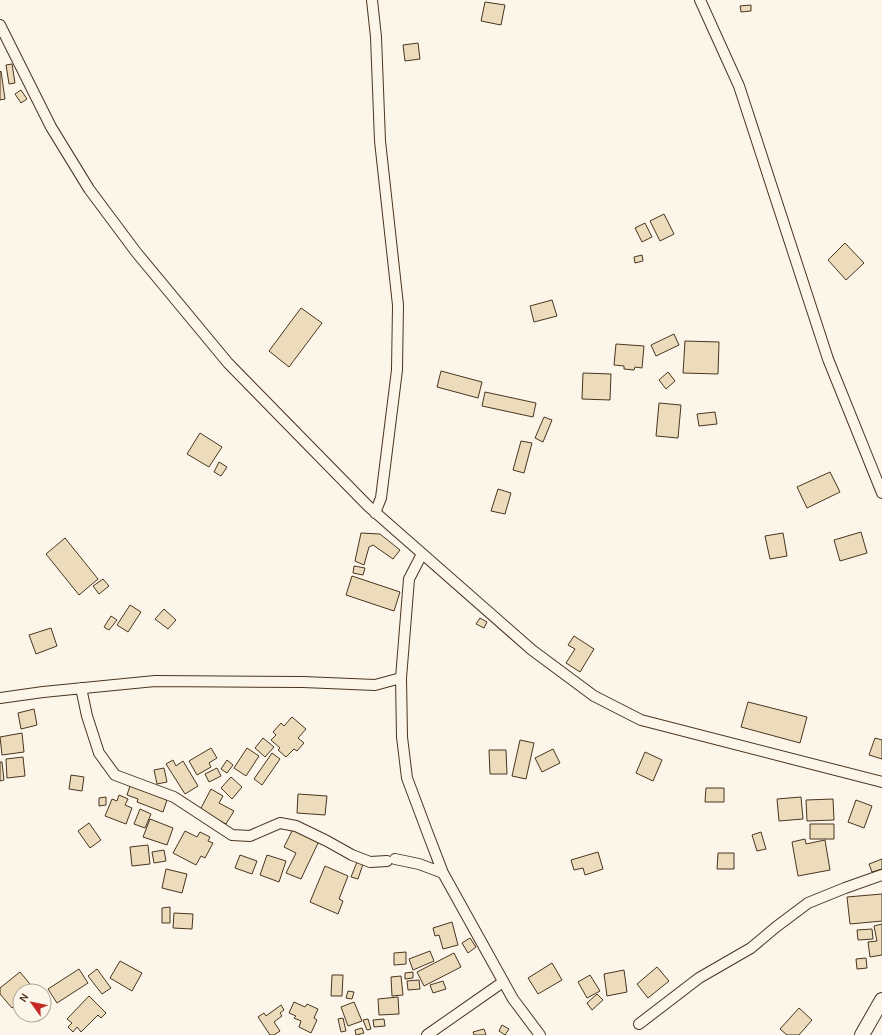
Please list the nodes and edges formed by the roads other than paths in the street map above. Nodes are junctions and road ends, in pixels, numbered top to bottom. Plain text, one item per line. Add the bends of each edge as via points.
1 (372, 0) edge
2 (700, 0) edge
3 (0, 26) edge
4 (882, 493) edge
5 (375, 513) junction
6 (422, 554) junction
7 (401, 678) junction
8 (81, 688) junction
9 (0, 698) edge
10 (882, 782) edge
11 (443, 873) junction
12 (882, 875) edge
13 (503, 982) junction
14 (882, 1000) edge
15 (639, 1024) dead end
16 (427, 1035) edge
17 (540, 1035) edge
18 (862, 1035) edge

1 - 5 street via 380,141 398,306 397,370 381,498
2 - 4 street via 739,86 828,359
3 - 5 street via 59,139 89,189 136,252 228,363
5 - 6 street
6 - 7 street via 409,579
6 - 10 street via 532,650 594,696 641,720
7 - 8 street via 375,684 155,681
7 - 11 street via 402,737 407,778
8 - 9 street
8 - 11 street via 86,716 98,753 115,775 174,798 232,835 250,836 280,823 296,826 370,862 391,860 419,864
11 - 13 street
12 - 15 street via 808,903 751,948 699,978
13 - 16 street
13 - 17 street
14 - 18 street

